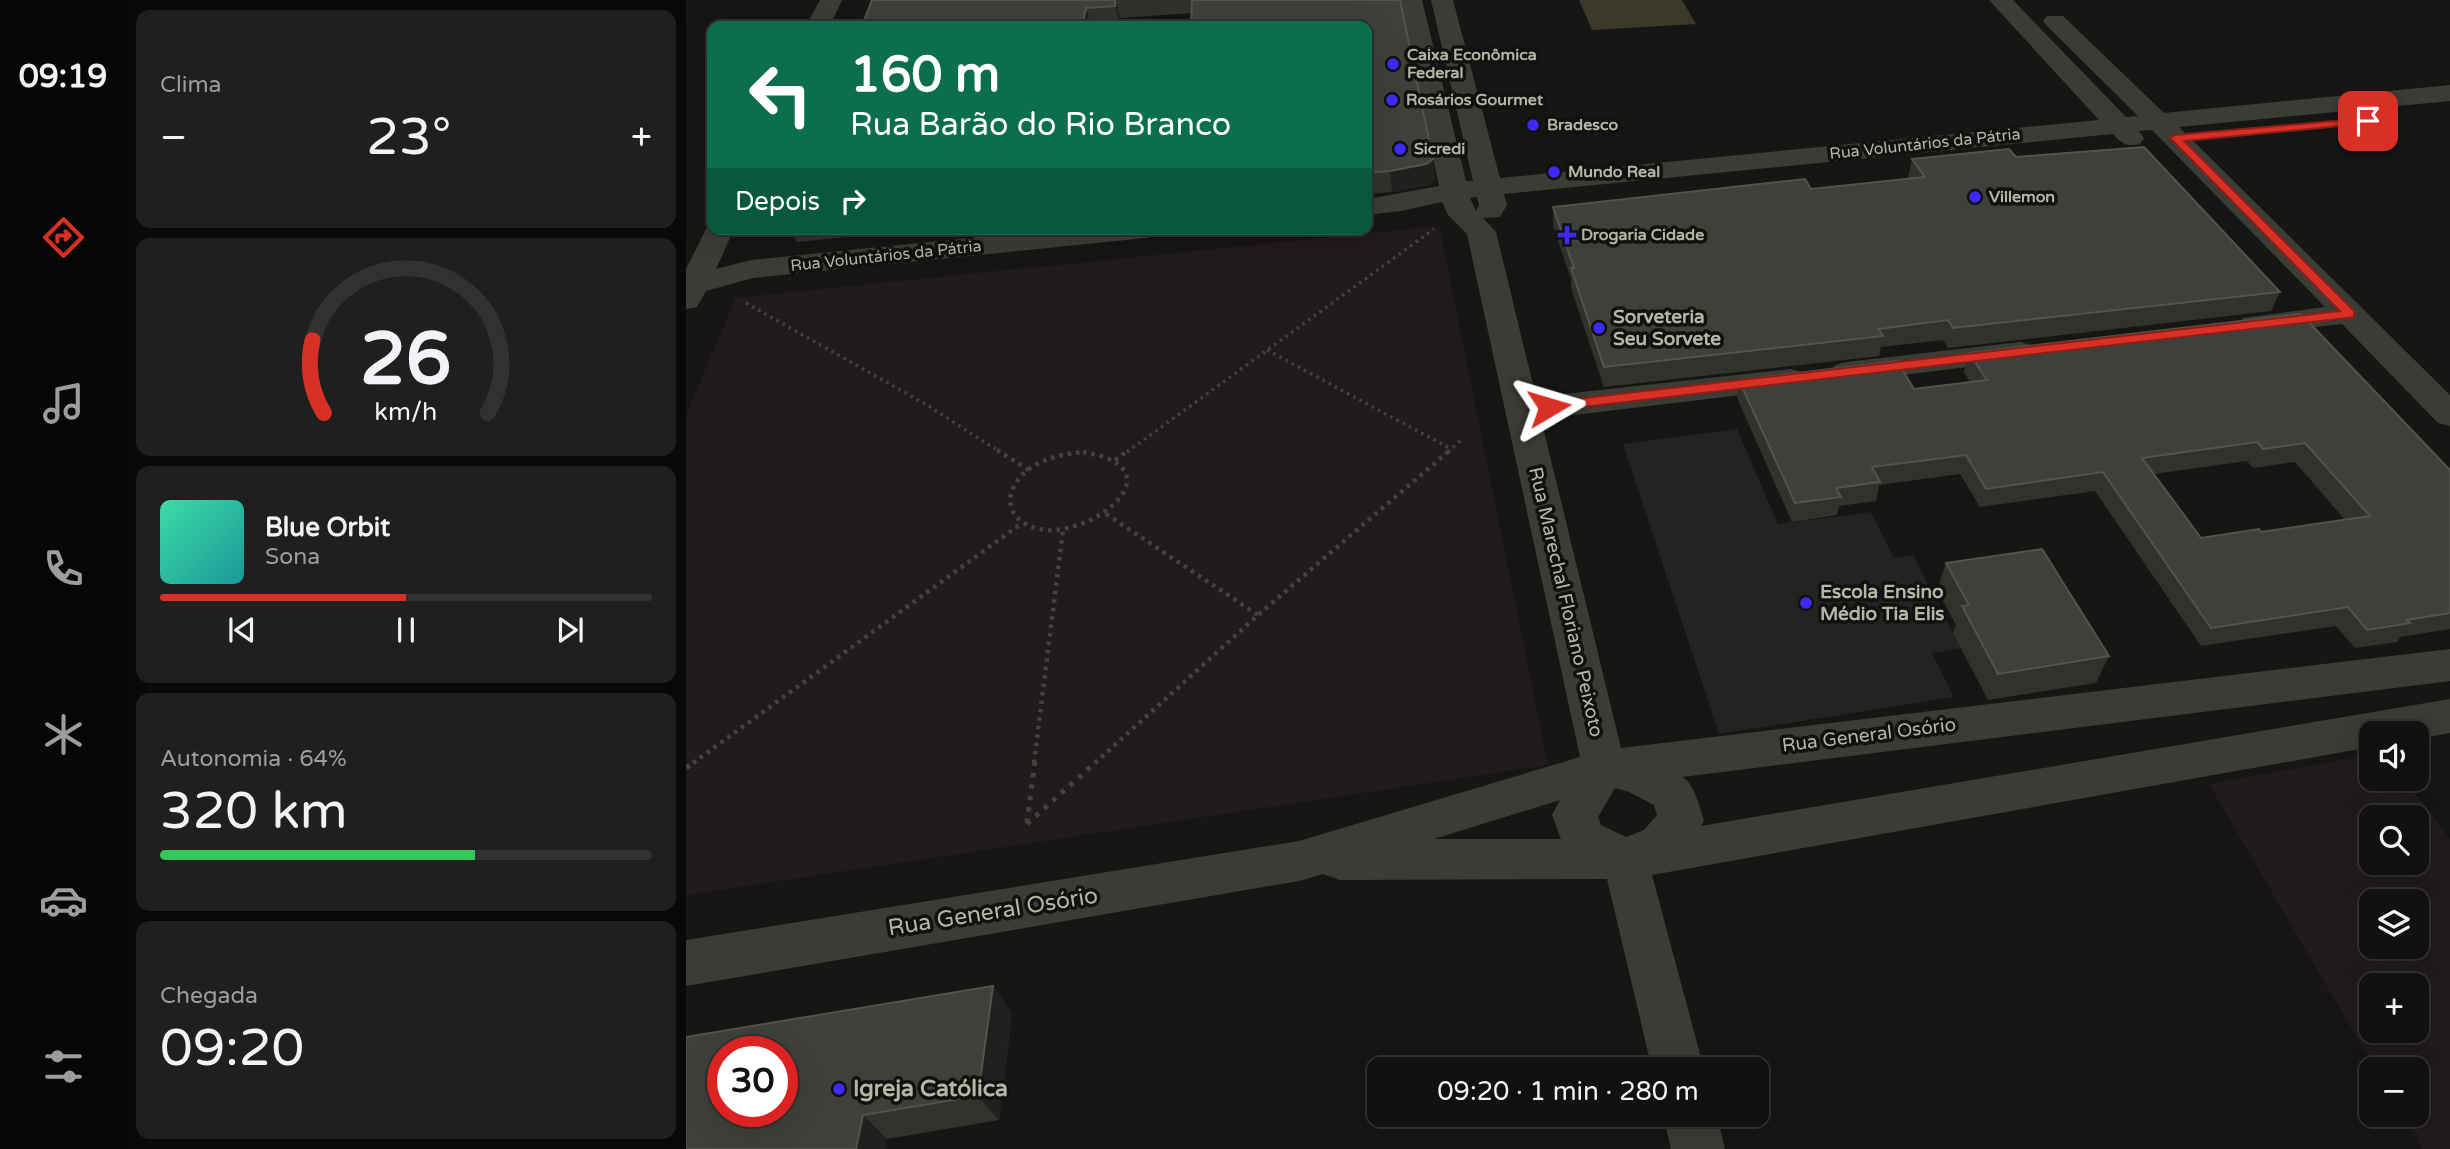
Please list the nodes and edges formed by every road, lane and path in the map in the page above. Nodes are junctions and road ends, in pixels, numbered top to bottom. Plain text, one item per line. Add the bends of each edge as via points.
1 (831, 0) edge
2 (1411, 0) edge
3 (1442, 0) edge
4 (2000, 0) edge
5 (2034, 0) edge
6 (820, 21) edge
7 (2450, 93) edge
8 (2450, 114) edge
9 (2165, 130) junction
10 (2134, 140) junction
11 (1475, 205) junction
12 (1372, 206) edge
13 (717, 235) edge
14 (1088, 235) edge
15 (691, 280) edge
16 (2275, 290) edge
17 (2350, 314) junction
18 (2302, 319) junction
19 (2220, 329) edge
20 (2056, 348) edge
21 (2330, 349) edge
22 (1267, 350) junction
23 (1522, 410) junction
24 (2450, 415) edge
25 (1461, 440) dead end
26 (1451, 449) junction
27 (1115, 460) junction
28 (1028, 470) junction
29 (1106, 514) junction
30 (1022, 523) junction
31 (1063, 530) junction
32 (1258, 615) junction
33 (2450, 665) edge
34 (2450, 716) edge
35 (686, 768) edge
36 (1604, 768) junction
37 (1625, 859) junction
38 (1300, 861) junction
39 (686, 963) edge
40 (1675, 1057) edge
41 (1693, 1127) edge
42 (1699, 1149) edge

1 - 6 street
2 - 11 street, Rua Marechal Floriano Peixoto
3 - 11 street, Rua Marechal Floriano Peixoto
4 - 10 street
5 - 9 street
7 - 9 street, Rua Voluntários da Pátria
8 - 9 street, Rua Voluntários da Pátria
9 - 10 street, Rua Voluntários da Pátria
9 - 17 street
10 - 11 street, Rua Voluntários da Pátria
11 - 12 street, Rua Voluntários da Pátria
11 - 22 path
11 - 23 street, Rua Marechal Floriano Peixoto
13 - 15 street
14 - 15 street, Rua Voluntários da Pátria
15 - 28 path via 736,298 926,405
16 - 18 street
17 - 18 street
17 - 24 street
18 - 19 street
18 - 21 street
20 - 23 street
22 - 26 path
22 - 27 path
23 - 36 street, Rua Marechal Floriano Peixoto
25 - 26 path
26 - 32 path
27 - 28 path via 1083,452 1045,460
27 - 29 path via 1127,479 1125,491
28 - 30 path via 1011,492 1009,504
29 - 31 path
29 - 32 path
30 - 31 path via 1048,531
30 - 35 path
31 - 32 path via 1027,824
33 - 36 street, Rua General Osório
34 - 37 street, Rua General Osório
36 - 37 street via 1575,815 1583,838
36 - 37 street via 1640,776 1672,793 1681,820 1660,844
36 - 38 street, Rua General Osório
37 - 38 street, Rua General Osório
37 - 40 street
38 - 39 street, Rua General Osório
41 - 42 street

